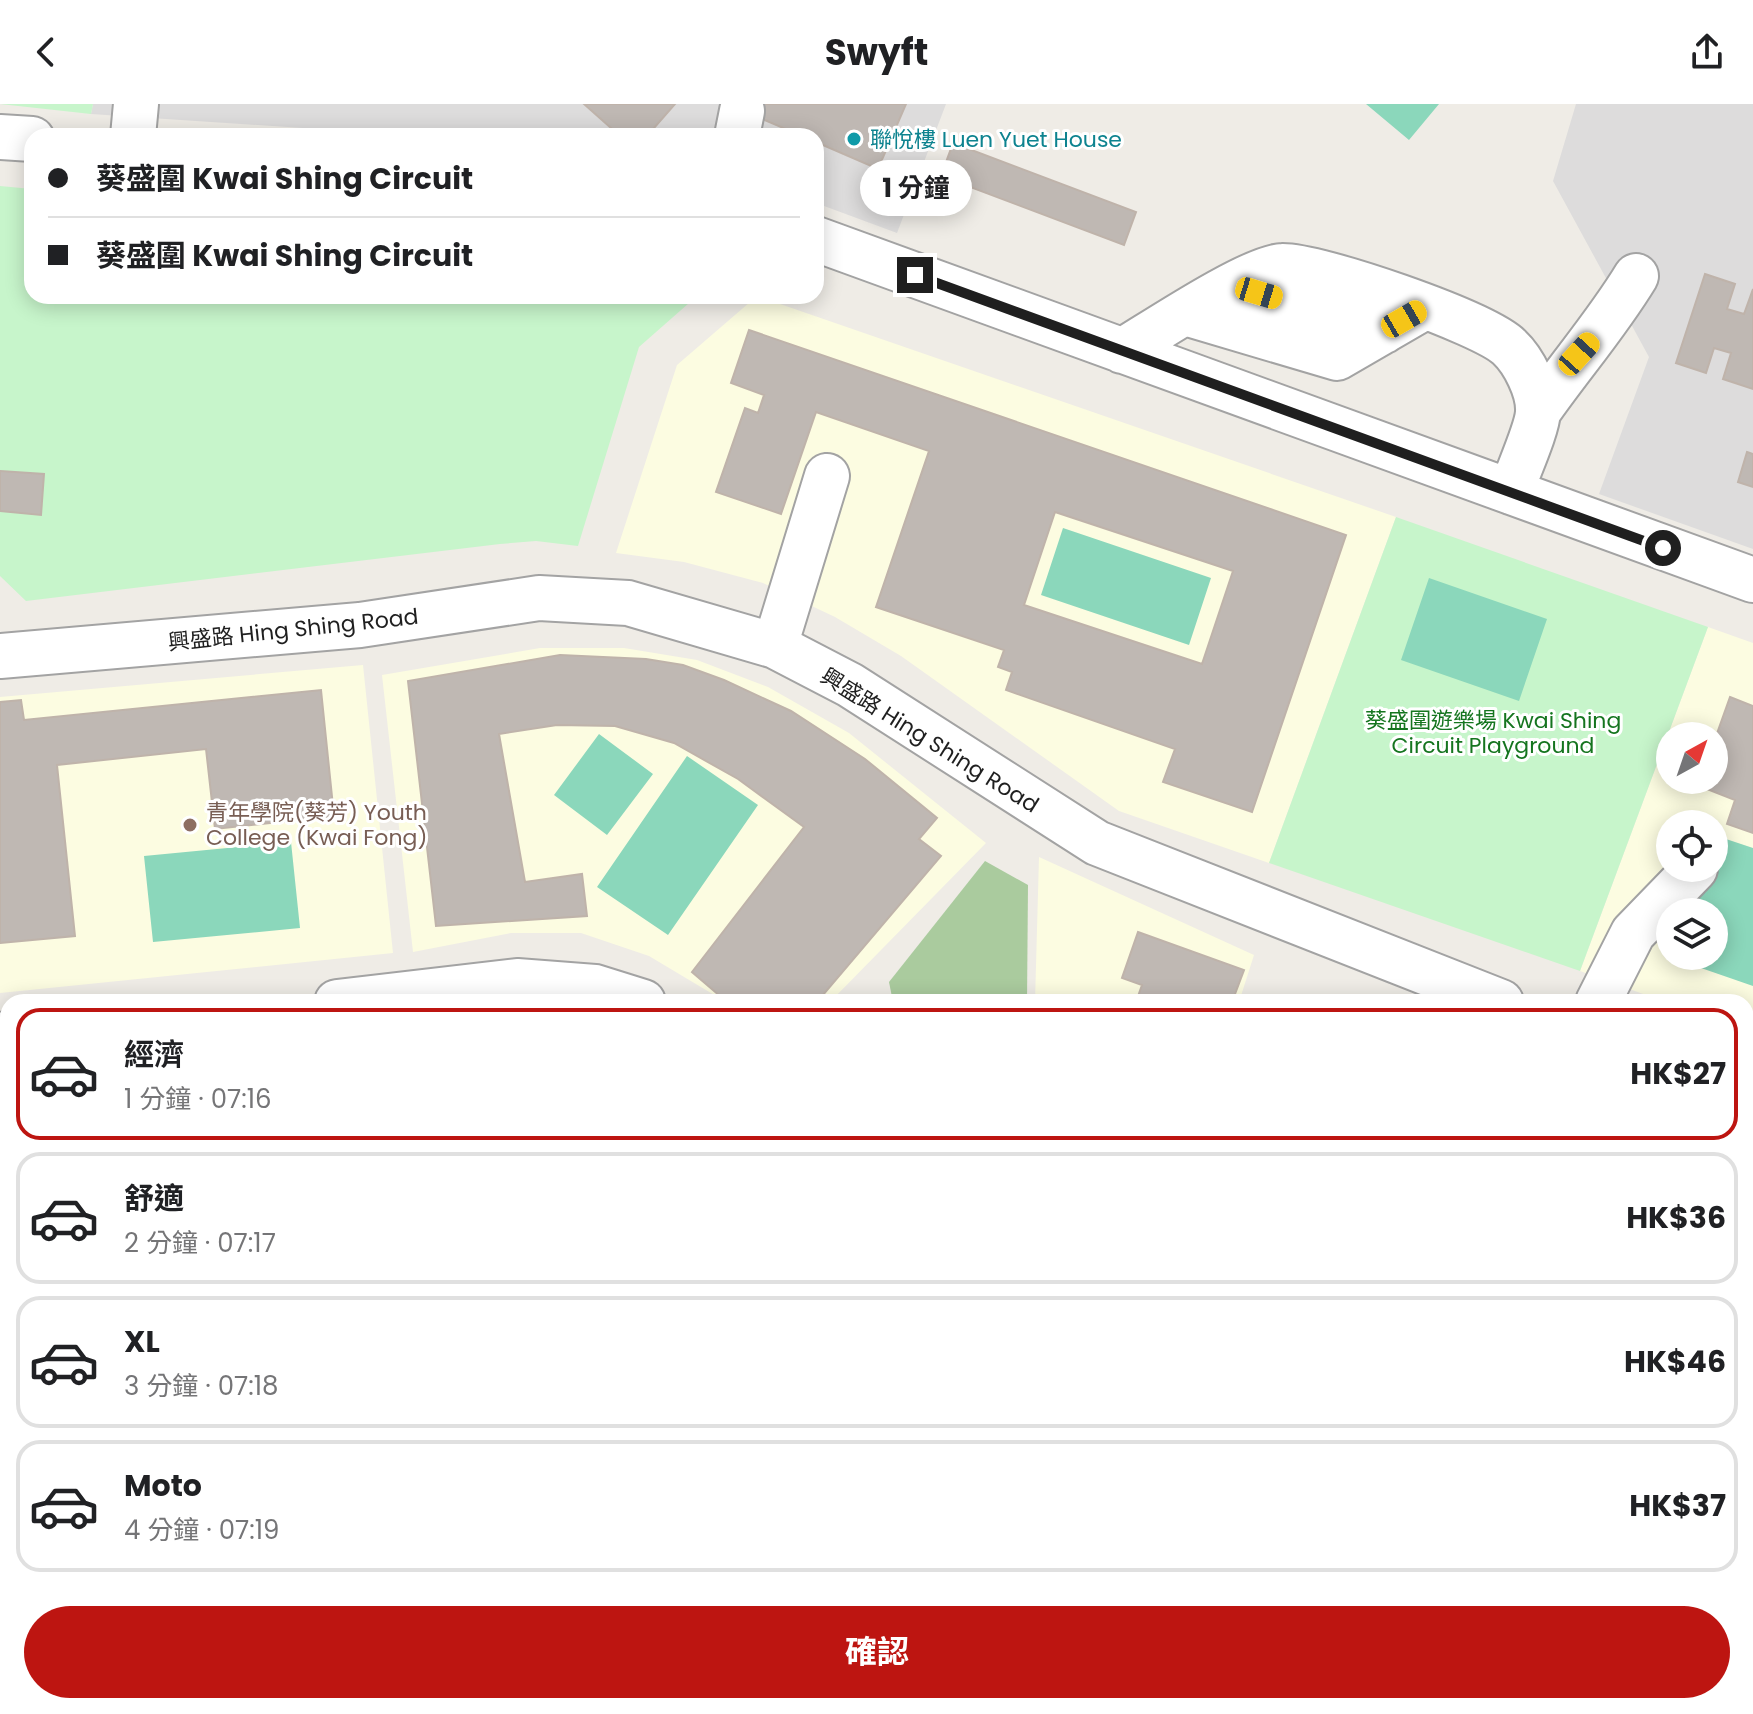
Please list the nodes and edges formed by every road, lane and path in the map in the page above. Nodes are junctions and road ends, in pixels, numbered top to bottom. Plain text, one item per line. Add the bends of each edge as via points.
1 (136, 104) edge
2 (134, 128) edge
3 (0, 137) edge
4 (24, 138) edge
5 (824, 242) edge
6 (1636, 276) dead end
7 (1233, 285) junction
8 (1425, 307) junction
9 (1185, 313) junction
10 (1384, 331) junction
11 (1122, 351) junction
12 (1538, 412) junction
13 (827, 476) dead end
14 (1511, 492) junction
15 (1753, 580) edge
16 (775, 646) junction
17 (0, 656) edge
18 (1682, 882) edge
19 (432, 994) edge
20 (617, 994) edge
21 (1481, 994) edge
22 (1602, 994) edge

1 - 2 street
3 - 4 street
5 - 11 street
6 - 12 street via 1610,319
7 - 8 street via 1280,265 1313,270
7 - 9 street
7 - 10 street
8 - 10 street
8 - 12 street via 1473,323 1509,347 1531,379
9 - 10 street via 1337,358
9 - 11 street
11 - 14 street
12 - 14 street
13 - 16 street
14 - 15 street
16 - 17 street, 興盛路 Hing Shing Road via 628,603 539,598 350,626
16 - 21 street, 興盛路 Hing Shing Road via 850,685 1097,843
18 - 22 street via 1633,933
19 - 20 street via 517,981 595,987

